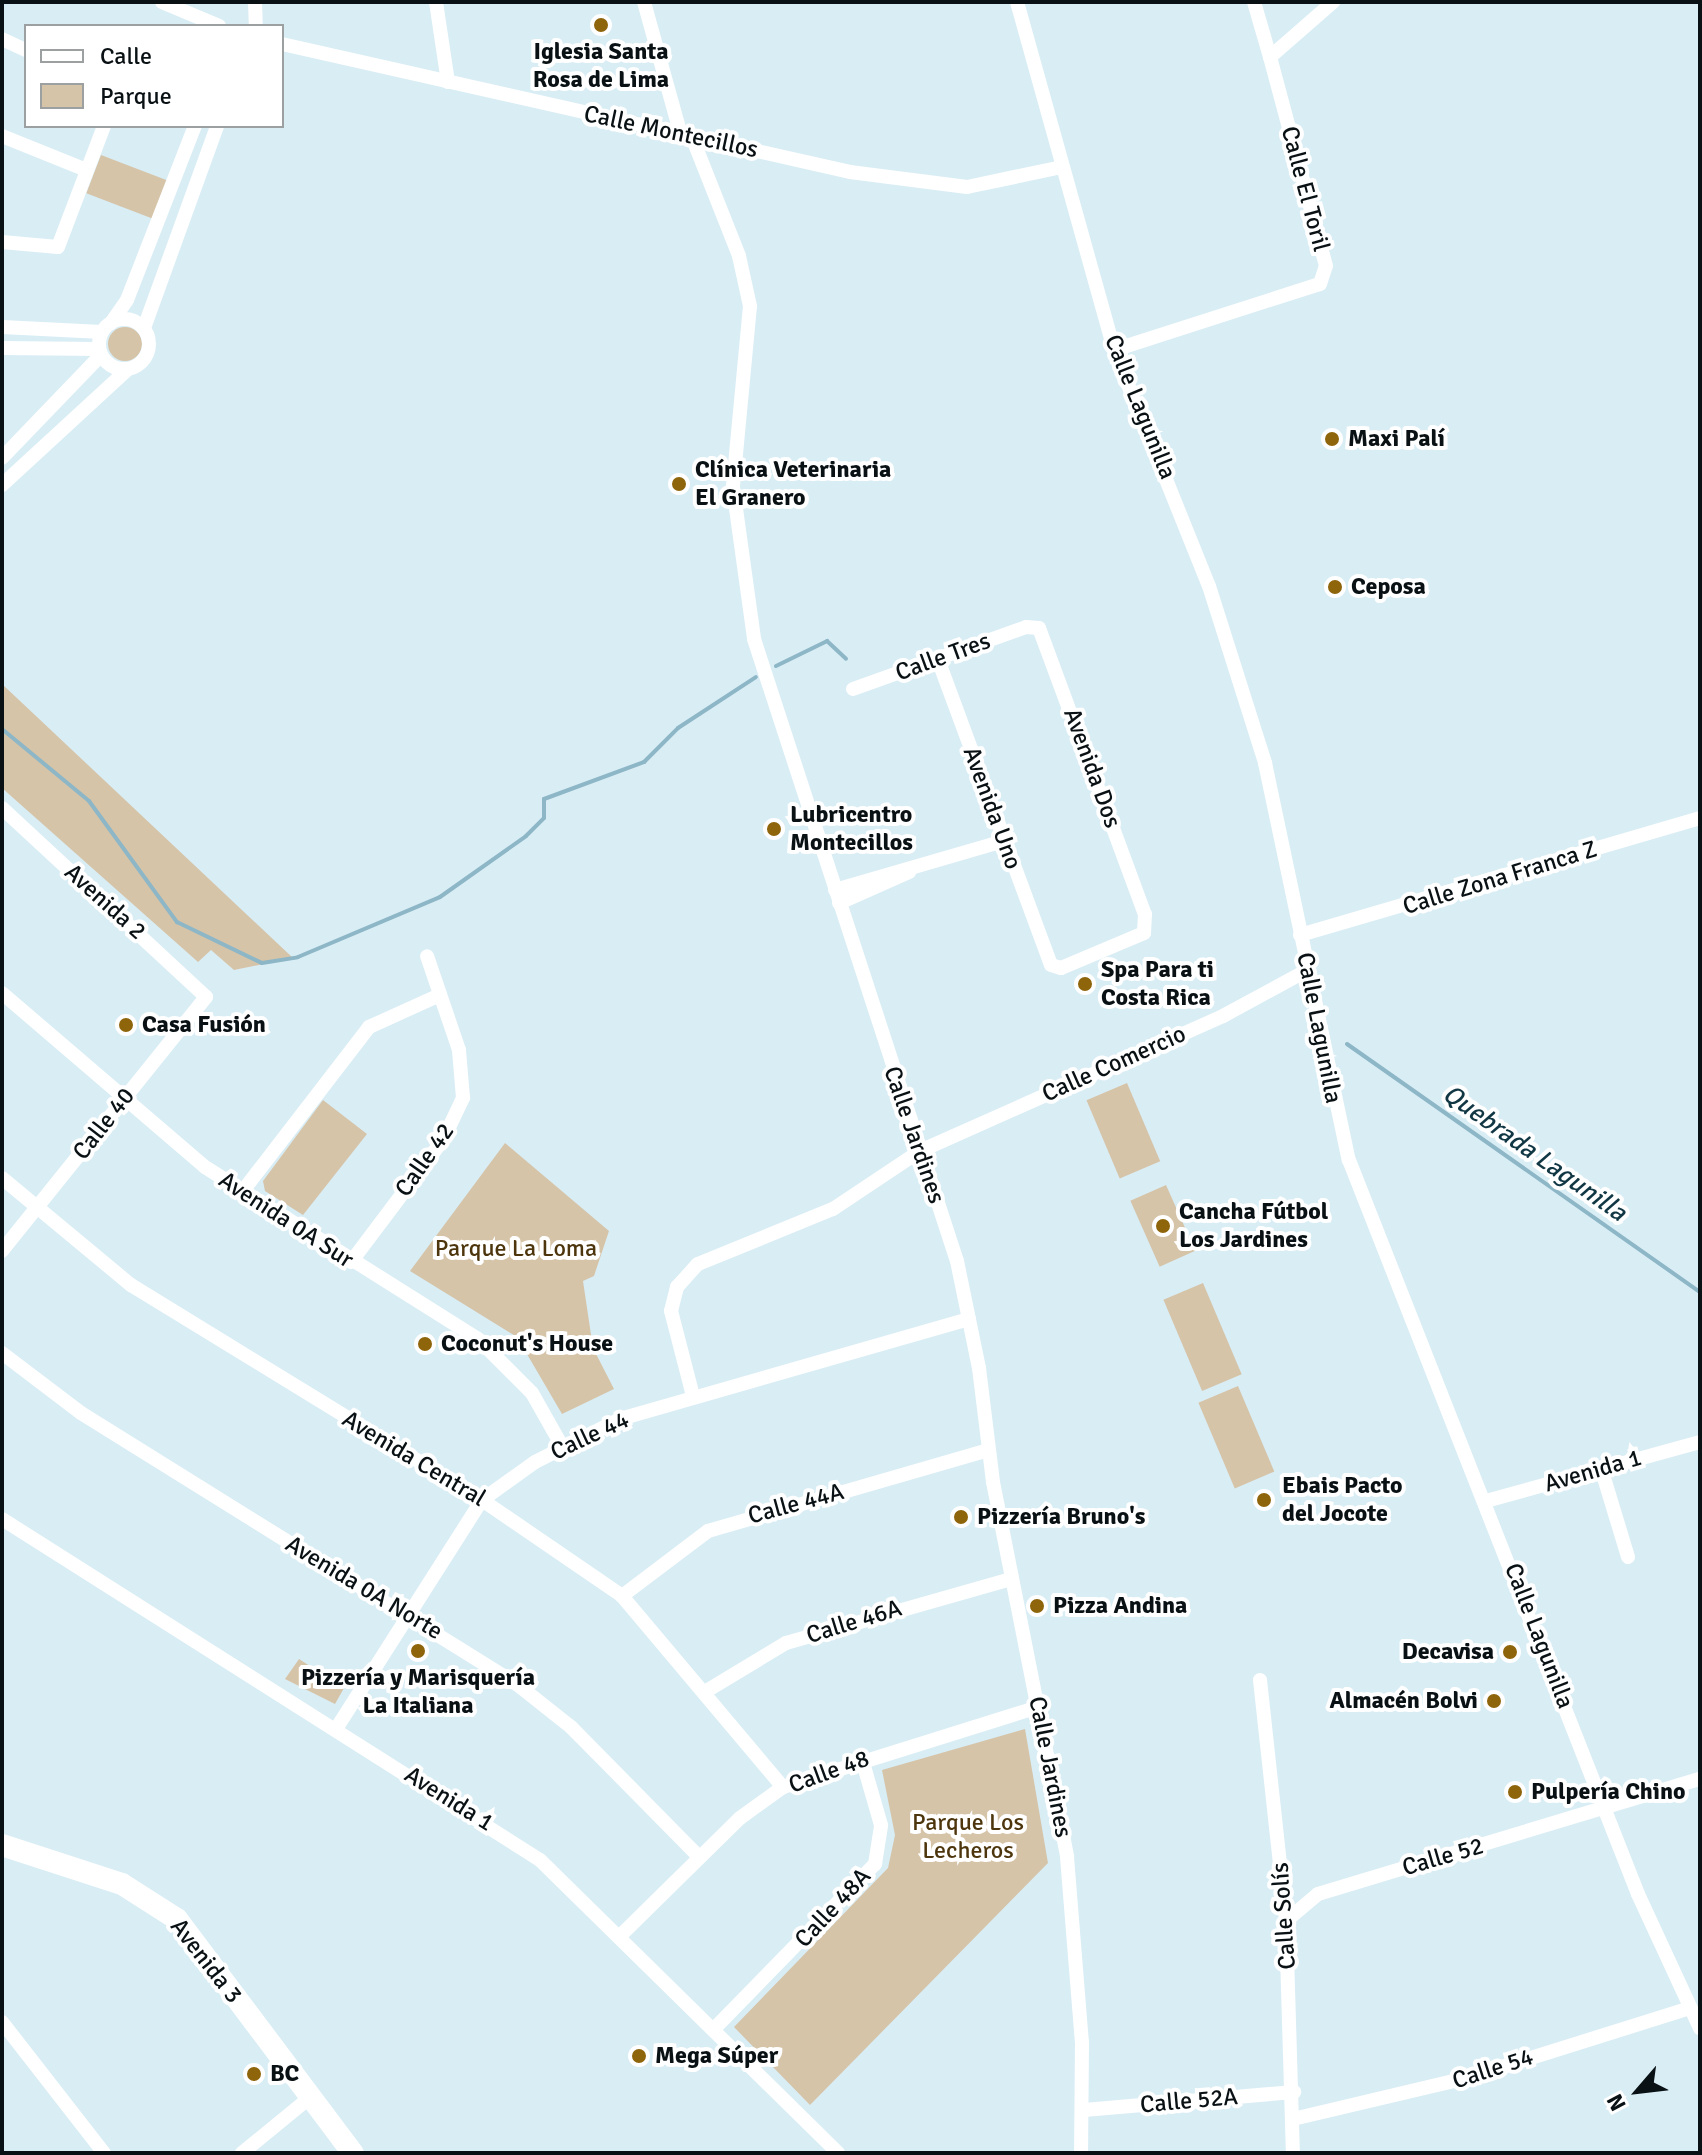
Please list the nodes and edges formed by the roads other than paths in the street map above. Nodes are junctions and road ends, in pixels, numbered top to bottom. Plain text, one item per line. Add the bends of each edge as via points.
1 (162, 2) edge
2 (255, 2) edge
3 (436, 2) edge
4 (644, 2) edge
5 (1017, 2) edge
6 (1254, 2) edge
7 (1333, 2) edge
8 (214, 24) edge
9 (256, 24) edge
10 (2, 39) edge
11 (284, 44) edge
12 (24, 49) edge
13 (1270, 57) junction
14 (448, 82) junction
15 (103, 128) edge
16 (194, 128) edge
17 (216, 128) edge
18 (2, 136) edge
19 (687, 136) junction
20 (1062, 167) junction
21 (86, 170) junction
22 (2, 242) edge
23 (2, 327) edge
24 (106, 327) junction
25 (144, 328) junction
26 (2, 348) edge
27 (1114, 350) junction
28 (100, 352) junction
29 (127, 370) junction
30 (2, 458) edge
31 (2, 485) edge
32 (1033, 626) joint
33 (938, 659) junction
34 (853, 689) dead end
35 (2, 808) edge
36 (1700, 818) edge
37 (1004, 841) junction
38 (837, 896) junction
39 (1300, 935) junction
40 (427, 956) dead end
41 (1047, 958) joint
42 (1306, 971) junction
43 (2, 993) edge
44 (440, 995) junction
45 (206, 997) joint
46 (122, 1103) junction
47 (920, 1151) junction
48 (2, 1178) edge
49 (242, 1192) junction
50 (36, 1209) junction
51 (2, 1251) edge
52 (351, 1262) junction
53 (969, 1319) junction
54 (2, 1353) edge
55 (693, 1396) junction
56 (1700, 1442) edge
57 (562, 1446) junction
58 (989, 1450) junction
59 (1601, 1468) junction
60 (482, 1500) junction
61 (1486, 1501) junction
62 (2, 1519) edge
63 (1628, 1557) dead end
64 (1011, 1579) junction
65 (622, 1596) junction
66 (408, 1613) junction
67 (1260, 1680) dead end
68 (708, 1690) junction
69 (1039, 1707) junction
70 (336, 1729) junction
71 (862, 1759) junction
72 (1700, 1779) edge
73 (783, 1787) junction
74 (1608, 1808) junction
75 (2, 1845) edge
76 (699, 1857) junction
77 (1286, 1921) junction
78 (622, 1934) junction
79 (1690, 2008) junction
80 (2, 2022) edge
81 (1700, 2026) edge
82 (714, 2029) junction
83 (1294, 2092) junction
84 (308, 2099) junction
85 (1084, 2110) junction
86 (1293, 2119) junction
87 (104, 2153) edge
88 (242, 2153) edge
89 (353, 2153) edge
90 (838, 2153) edge
91 (1081, 2153) edge
92 (1293, 2153) edge

1 - 8 street
2 - 9 street
3 - 14 street
4 - 19 street, Calle Jardines
5 - 20 street, Calle Lagunilla
6 - 13 street
7 - 13 street
10 - 12 street
11 - 14 street, Calle Montecillos
13 - 27 street, Calle El Toril via 1326,274 1311,291
14 - 19 street, Calle Montecillos
15 - 21 street
16 - 24 street via 127,300
17 - 25 street
18 - 21 street
19 - 20 street, Calle Montecillos via 850,172 967,187
19 - 38 street, Calle Jardines via 750,306 733,464 746,602
20 - 27 street, Calle Lagunilla
21 - 22 street via 58,247
23 - 24 street
24 - 25 street via 132,320
24 - 28 street
25 - 29 street via 146,357
26 - 28 street
27 - 39 street, Calle Lagunilla via 1236,663 1265,763
28 - 29 street
28 - 30 street
29 - 31 street
32 - 33 street, Calle Tres
32 - 41 street, Avenida Dos via 1042,632 1145,914 1144,933 1104,951 1061,968
33 - 34 street, Calle Tres
33 - 37 street, Avenida Uno
35 - 45 street, Avenida 2
36 - 39 street, Calle Zona Franca Z
37 - 38 street
37 - 41 street, Avenida Uno
38 - 47 street, Calle Jardines
39 - 42 street, Calle Lagunilla
40 - 44 street, Calle 42
42 - 47 street, Calle Comercio via 1223,1016
42 - 61 street, Calle Lagunilla via 1349,1160
43 - 46 street, Avenida 0A Sur
44 - 49 street via 369,1027
44 - 52 street, Calle 42 via 459,1050 463,1098 443,1140
45 - 46 street, Calle 40
46 - 49 street, Avenida 0A Sur
46 - 50 street, Calle 40
47 - 53 street, Calle Jardines
47 - 55 street via 833,1209 698,1264 677,1287 672,1324
48 - 50 street, Avenida Central
49 - 52 street, Avenida 0A Sur
50 - 51 street, Calle 40
50 - 60 street, Avenida Central via 131,1285
52 - 57 street, Avenida 0A Sur via 508,1363
53 - 55 street, Calle 44
53 - 58 street, Calle Jardines
54 - 66 street, Avenida 0A Norte via 81,1413
55 - 57 street, Calle 44
56 - 59 street, Avenida 1
57 - 60 street, Calle 44
58 - 64 street, Calle Jardines
58 - 65 street, Calle 44A via 708,1531
59 - 61 street, Avenida 1
59 - 63 street
60 - 65 street, Avenida Central
60 - 66 street, Calle 44
61 - 74 street, Calle Lagunilla
62 - 70 street, Avenida 1
64 - 68 street, Calle 46A via 786,1643
64 - 69 street, Calle Jardines
65 - 68 street, Avenida Central
66 - 70 street, Calle 44
66 - 76 street, Avenida 0A Norte via 546,1705
67 - 77 street, Calle Solís
68 - 73 street, Avenida Central
69 - 71 street, Calle 48
69 - 85 street, Calle Jardines via 1076,1928
70 - 78 street, Avenida 1 via 511,1839
71 - 73 street, Calle 48
71 - 82 street, Calle 48A via 881,1825 875,1864
72 - 74 street, Calle 52
73 - 76 street, Calle 48
74 - 77 street, Calle 52 via 1318,1894
74 - 79 street, Calle Lagunilla
75 - 84 main road, Avenida 3 via 122,1884 177,1919
76 - 78 street, Calle 48
77 - 83 street, Calle Solís
78 - 82 street, Avenida 1
79 - 81 street, Calle Lagunilla
79 - 86 street, Calle 54 via 1457,2081
80 - 87 street
82 - 90 street, Avenida 1
83 - 85 street, Calle 52A
83 - 86 street, Calle Solís
84 - 88 street
84 - 89 main road, Avenida 3
85 - 91 street, Calle Jardines
86 - 92 street, Calle Solís

